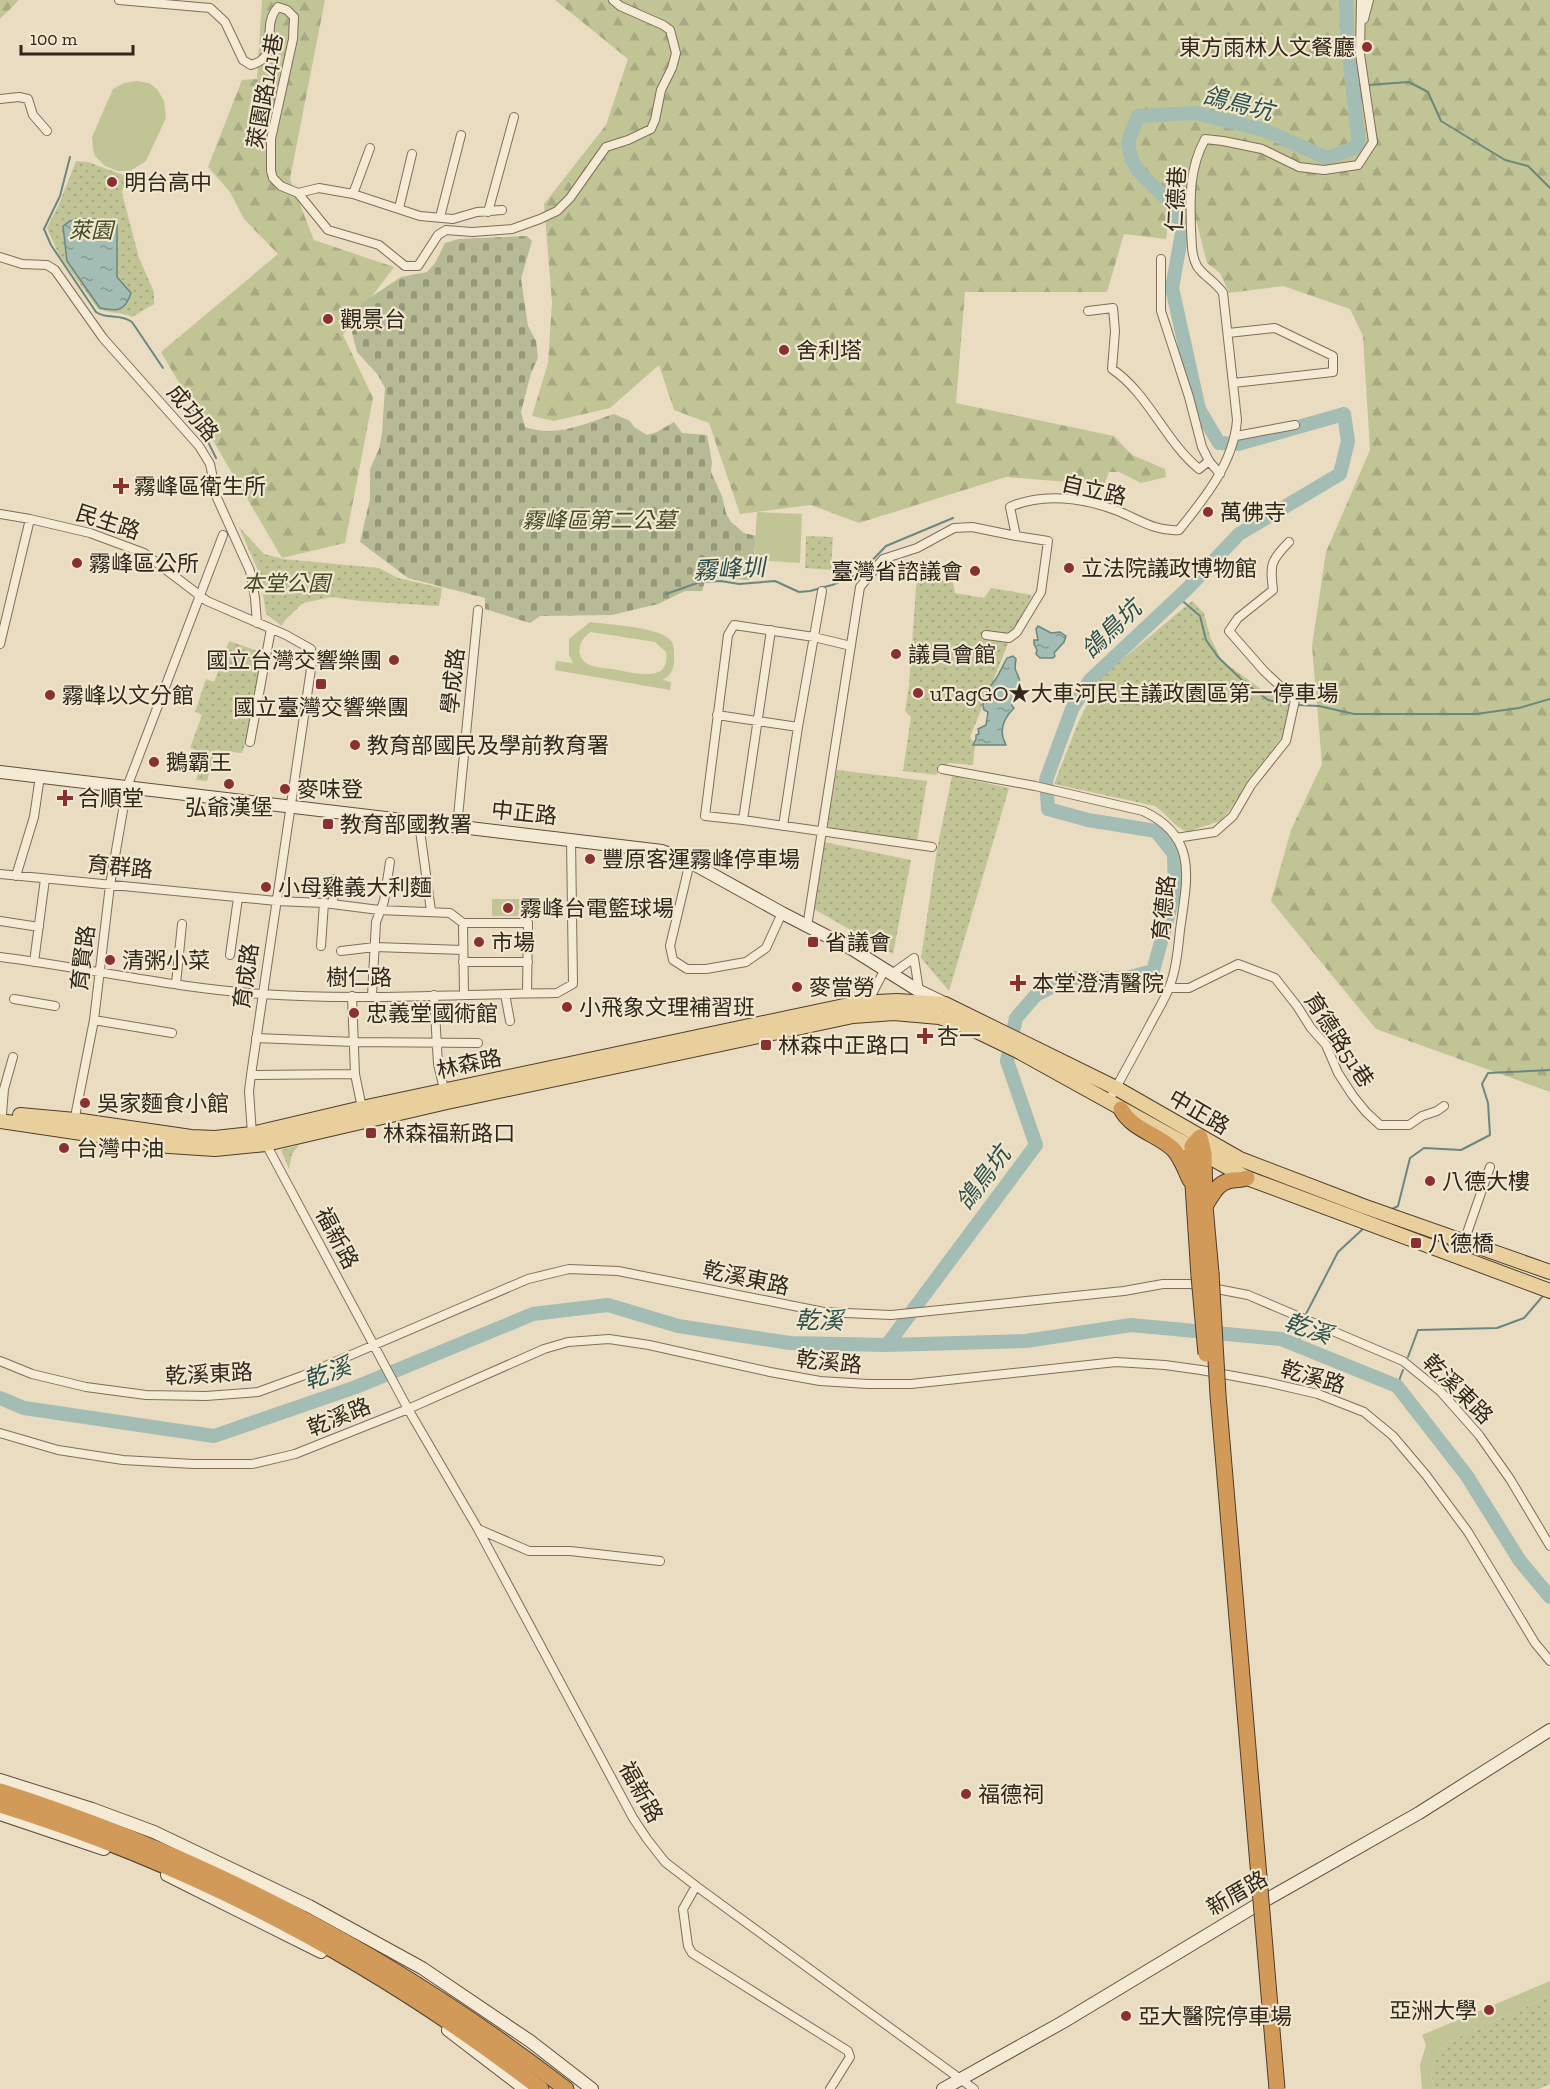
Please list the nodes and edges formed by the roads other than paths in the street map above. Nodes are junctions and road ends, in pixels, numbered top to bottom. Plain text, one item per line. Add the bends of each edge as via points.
1 (119, 0) edge
2 (613, 0) edge
3 (1361, 0) edge
4 (1369, 0) edge
5 (132, 1) edge
6 (182, 3) edge
7 (1360, 34) junction
8 (0, 99) edge
9 (514, 117) dead end
10 (46, 131) dead end
11 (461, 135) dead end
12 (370, 147) dead end
13 (412, 154) dead end
14 (298, 193) junction
15 (353, 194) junction
16 (399, 208) junction
17 (502, 210) dead end
18 (488, 212) junction
19 (440, 218) junction
20 (0, 257) edge
21 (1161, 259) dead end
22 (1088, 311) dead end
23 (1228, 333) junction
24 (1233, 383) junction
25 (1295, 425) dead end
26 (1235, 438) junction
27 (1209, 461) junction
28 (1222, 471) junction
29 (0, 514) edge
30 (30, 519) junction
31 (223, 535) dead end
32 (1016, 536) junction
33 (1289, 542) dead end
34 (822, 591) dead end
35 (201, 596) junction
36 (478, 610) dead end
37 (257, 622) junction
38 (271, 628) junction
39 (771, 630) junction
40 (986, 635) dead end
41 (814, 637) junction
42 (0, 644) edge
43 (851, 646) junction
44 (717, 715) junction
45 (758, 722) junction
46 (798, 727) junction
47 (250, 742) dead end
48 (942, 769) dead end
49 (0, 772) edge
50 (40, 777) junction
51 (127, 787) junction
52 (290, 807) junction
53 (743, 820) junction
54 (419, 823) junction
55 (783, 826) junction
56 (457, 827) junction
57 (822, 832) junction
58 (1176, 838) junction
59 (571, 839) junction
60 (932, 847) dead end
61 (390, 862) dead end
62 (690, 862) junction
63 (0, 874) edge
64 (16, 876) junction
65 (45, 879) junction
66 (334, 879) dead end
67 (111, 885) junction
68 (238, 898) junction
69 (276, 901) junction
70 (328, 904) junction
71 (379, 910) junction
72 (431, 911) junction
73 (782, 913) junction
74 (0, 921) edge
75 (463, 923) junction
76 (182, 924) dead end
77 (39, 927) junction
78 (807, 927) junction
79 (321, 946) dead end
80 (375, 947) junction
81 (463, 950) junction
82 (341, 951) dead end
83 (230, 955) dead end
84 (0, 957) edge
85 (34, 962) junction
86 (463, 962) junction
87 (528, 962) junction
88 (889, 971) junction
89 (100, 972) junction
90 (176, 984) junction
91 (1170, 988) junction
92 (919, 991) junction
93 (527, 993) junction
94 (261, 994) junction
95 (505, 994) junction
96 (434, 995) junction
97 (464, 995) junction
98 (352, 996) junction
99 (372, 996) junction
100 (14, 999) dead end
101 (858, 1003) junction
102 (945, 1004) junction
103 (55, 1006) dead end
104 (939, 1017) junction
105 (94, 1020) junction
106 (510, 1021) dead end
107 (172, 1034) dead end
108 (999, 1035) junction
109 (256, 1038) junction
110 (354, 1042) junction
111 (478, 1043) dead end
112 (436, 1044) junction
113 (1020, 1045) junction
114 (13, 1057) dead end
115 (355, 1074) junction
116 (251, 1075) junction
117 (1116, 1088) junction
118 (446, 1096) junction
119 (1114, 1106) junction
120 (1444, 1106) dead end
121 (362, 1108) junction
122 (1, 1116) edge
123 (73, 1126) junction
124 (252, 1134) junction
125 (266, 1144) junction
126 (1199, 1145) junction
127 (1490, 1167) dead end
128 (1247, 1178) junction
129 (1193, 1185) junction
130 (1205, 1206) junction
131 (1464, 1241) junction
132 (1459, 1256) junction
133 (1550, 1272) edge
134 (1205, 1275) junction
135 (1550, 1291) edge
136 (375, 1348) junction
137 (0, 1361) edge
138 (406, 1405) junction
139 (0, 1433) edge
140 (478, 1529) junction
141 (1550, 1546) edge
142 (660, 1561) dead end
143 (1550, 1661) edge
144 (1550, 1730) edge
145 (0, 1780) edge
146 (0, 1791) edge
147 (0, 1805) edge
148 (0, 1814) edge
149 (696, 1886) junction
150 (960, 2079) junction
151 (525, 2089) edge
152 (542, 2089) edge
153 (566, 2089) edge
154 (592, 2089) edge
155 (830, 2089) edge
156 (943, 2089) edge
157 (974, 2089) edge
158 (1270, 2089) edge
159 (1278, 2089) edge

1 - 5 street, 萊園路141巷
2 - 14 street, 萊園路141巷 via 670,30 676,53 651,129 606,147 557,211 512,229 446,230 438,235 418,266 411,267 379,245 328,230
3 - 7 street, 仁德巷
4 - 7 street, 仁德巷
5 - 6 street, 萊園路141巷
6 - 14 street, 萊園路141巷 via 210,8 225,22 243,60 251,65 260,63 268,53 272,15 278,8 294,17 293,39 271,139 270,171 281,186
7 - 23 street, 仁德巷 via 1373,142 1358,165 1324,170 1299,167 1262,149 1205,139 1197,154 1190,202 1193,257 1199,270 1223,293
8 - 10 street via 28,99 33,115
9 - 18 street
11 - 19 street
12 - 15 street
13 - 16 street
14 - 15 street via 319,188
15 - 16 street
16 - 19 street
17 - 18 street
18 - 19 street
20 - 37 street, 成功路 via 22,264 47,265 55,270 102,338 199,446 210,464 218,498 250,571
21 - 27 street, 仁德巷 via 1161,311
22 - 27 street via 1113,308 1112,369 1130,385 1183,456 1199,469
23 - 24 street, 仁德巷
23 - 24 street via 1275,328 1333,356 1333,372
24 - 26 street, 仁德巷
25 - 26 street
26 - 28 street
27 - 28 street, 仁德巷
28 - 32 street, 自立路 via 1179,530 1155,528 1117,510 1056,498 1022,501 1010,507
29 - 30 street, 民生路
30 - 35 street, 民生路 via 90,532 144,553
30 - 42 street
31 - 35 street, 育賢路
32 - 40 street via 1048,541 1041,592 1017,632 1009,638
32 - 43 street via 972,527 954,528 917,548 882,559 860,587
33 - 58 street via 1270,567 1273,591 1238,618 1229,631 1295,700 1286,741 1251,785 1233,816 1215,832
34 - 41 street
35 - 37 street, 民生路
35 - 51 street, 育賢路
36 - 56 street, 學成路
37 - 38 street
38 - 47 street
38 - 52 street via 311,649
39 - 41 street
39 - 44 street via 734,625 728,635
39 - 45 street
41 - 43 street
41 - 46 street
43 - 57 street
44 - 45 street
44 - 53 street via 705,816
45 - 46 street
45 - 53 street
46 - 55 street
48 - 58 street, 育德路 via 1143,811 1160,819
49 - 50 street, 中正路
50 - 51 street, 中正路
50 - 64 street via 34,817
51 - 52 street, 中正路
51 - 67 street, 育賢路
52 - 54 street, 中正路
52 - 69 street, 育成路
53 - 55 street
54 - 56 street, 中正路
54 - 72 street
55 - 57 street
56 - 59 street, 中正路
57 - 60 street
57 - 78 street
58 - 91 street, 育德路 via 1186,859 1187,876
59 - 62 street, 中正路 via 663,851
59 - 93 street, 樹仁路 via 573,984 557,993
61 - 71 street
62 - 73 street, 中正路
62 - 73 street via 670,946 673,960 687,969 746,962 766,948
63 - 64 street, 育群路
64 - 65 street, 育群路
65 - 67 street, 育群路
65 - 77 street
66 - 70 street
67 - 68 street, 育群路
67 - 89 street, 育賢路
68 - 69 street, 育群路
68 - 83 street
69 - 70 street, 育群路
69 - 94 street, 育成路
70 - 71 street, 育群路
70 - 79 street
71 - 72 street, 育群路
71 - 80 street
72 - 75 street, 育群路 via 450,913
73 - 78 street, 中正路
74 - 77 street
75 - 81 street
75 - 87 street via 528,923
76 - 90 street
77 - 85 street
78 - 88 street, 中正路
80 - 81 street
80 - 82 street
80 - 99 street
81 - 86 street
84 - 85 street, 樹仁路
85 - 89 street, 樹仁路
86 - 87 street
86 - 97 street
87 - 93 street
88 - 92 street, 中正路
88 - 92 street via 914,958
88 - 101 street via 871,996
89 - 90 street, 樹仁路
89 - 105 street, 育賢路
90 - 94 street, 樹仁路
91 - 117 street, 育德路
91 - 120 street, 育德路51巷 via 1189,988 1238,964 1275,978 1326,1045 1353,1096 1380,1125 1409,1125
92 - 102 street, 中正路
93 - 95 street, 樹仁路
94 - 98 street, 樹仁路
94 - 109 street, 育成路
95 - 97 street, 樹仁路
95 - 106 street
96 - 97 street, 樹仁路
96 - 99 street, 樹仁路
96 - 112 street
98 - 99 street, 樹仁路
98 - 110 street
100 - 103 street
101 - 102 main road, 林森路
101 - 118 main road, 林森路
102 - 104 street
102 - 108 main road, 中正路
104 - 108 main road
104 - 118 main road, 林森路 via 894,1013 853,1016
105 - 107 street
105 - 123 street, 育賢路
108 - 113 main road
109 - 110 street
109 - 116 street, 育成路
110 - 112 street
110 - 115 street
111 - 112 street
112 - 118 street
113 - 117 main road, 中正路
113 - 119 main road, 中正路
114 - 122 street
115 - 116 street
115 - 121 street
116 - 124 street, 育成路
117 - 119 street, 育德路
117 - 126 main road, 中正路
118 - 121 main road, 林森路
118 - 125 main road, 林森路
119 - 126 main road, 中正路
119 - 129 highway via 1174,1151
121 - 124 main road, 林森路
122 - 123 main road, 林森路
123 - 124 main road, 林森路 via 191,1137
123 - 125 main road, 林森路 via 169,1146 215,1149
124 - 125 street
125 - 136 street, 福新路
126 - 128 main road, 中正路
126 - 129 highway
126 - 130 highway
126 - 131 main road, 中正路
127 - 131 street
128 - 130 highway via 1220,1185
128 - 132 main road, 中正路
129 - 134 highway
130 - 134 highway
131 - 132 street
131 - 133 main road
132 - 135 main road
134 - 158 highway, bridge
134 - 159 highway, bridge
136 - 137 street, 乾溪東路 via 258,1392 206,1396 146,1395 86,1387 32,1374
136 - 138 street, 福新路
136 - 141 street, 乾溪東路 via 528,1279 569,1269 618,1271 824,1312 891,1316 1191,1284 1248,1295 1403,1361 1442,1392 1479,1435
138 - 139 street, 乾溪路 via 295,1454 252,1464 123,1460 58,1450
138 - 140 street, 福新路
138 - 143 street, 乾溪路 via 544,1349 568,1342 609,1339 820,1381 910,1384 1116,1362 1165,1365 1266,1382 1318,1394 1364,1412 1393,1436 1468,1532
140 - 142 street via 529,1551 570,1551
140 - 149 street, 福新路 via 633,1818 665,1862
144 - 150 street, 新厝路 via 1409,1819
145 - 154 street via 154,1832 309,1906 422,1968 530,2041
146 - 153 highway via 148,1844 283,1908 408,1978
147 - 152 highway via 135,1853 282,1921 392,1983
148 - 151 street via 138,1860 346,1964 418,2007
149 - 150 street, 福新路
149 - 155 street via 683,1909 692,1953 848,2051 850,2057
150 - 156 street, 新厝路
150 - 157 street, 福新路

